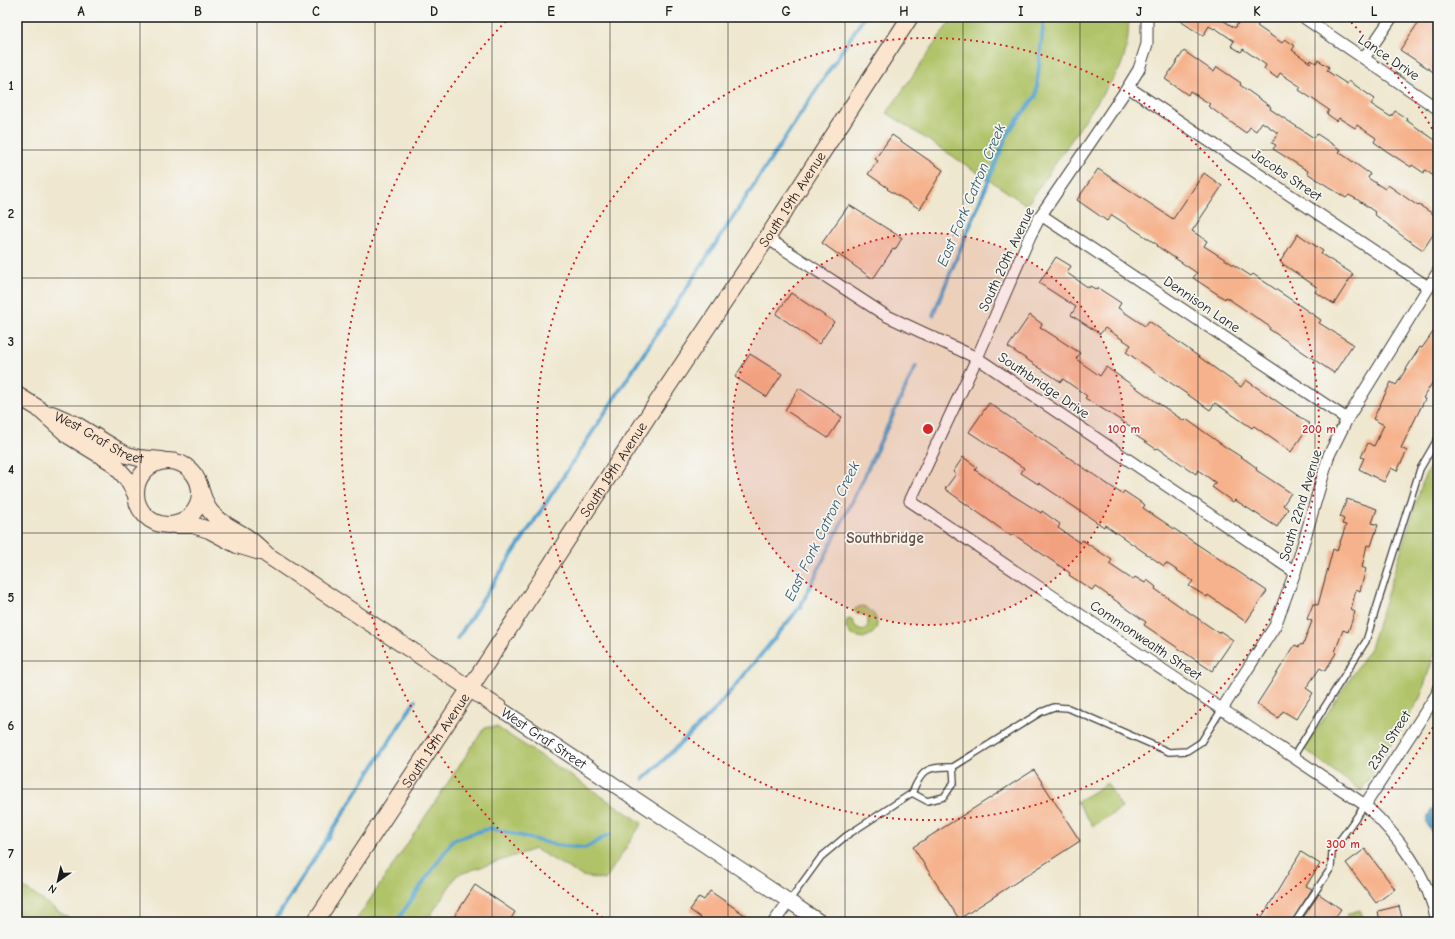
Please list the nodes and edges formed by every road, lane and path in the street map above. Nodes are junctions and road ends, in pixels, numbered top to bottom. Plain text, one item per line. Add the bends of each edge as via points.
1 (910, 17) edge
2 (1147, 17) edge
3 (1304, 17) edge
4 (1392, 17) edge
5 (1364, 58) junction
6 (1128, 87) junction
7 (1438, 108) edge
8 (1041, 215) junction
9 (766, 238) junction
10 (1438, 272) edge
11 (1428, 287) junction
12 (977, 358) junction
13 (17, 395) edge
14 (38, 408) junction
15 (1347, 419) junction
16 (1438, 438) edge
17 (163, 460) junction
18 (199, 484) junction
19 (135, 493) junction
20 (910, 501) joint
21 (172, 525) junction
22 (267, 555) junction
23 (1295, 572) junction
24 (470, 688) junction
25 (1438, 689) edge
26 (499, 708) joint
27 (1222, 709) junction
28 (1293, 757) junction
29 (953, 767) junction
30 (912, 793) junction
31 (1365, 805) junction
32 (789, 901) junction
33 (315, 922) edge
34 (774, 922) edge
35 (820, 922) edge
36 (1295, 922) edge
37 (1437, 922) edge

1 - 9 main road, South 19th Avenue
2 - 6 street, South 20th Avenue via 1147,44 1139,69
3 - 5 street, Lance Drive
4 - 5 street
5 - 7 street, Lance Drive
6 - 8 street, South 20th Avenue
6 - 11 street, Jacobs Street
8 - 12 street, South 20th Avenue
8 - 15 street, Dennison Lane
9 - 12 street, Southbridge Drive via 885,315
9 - 24 main road, South 19th Avenue
10 - 11 street, South 22nd Avenue
11 - 15 street, South 22nd Avenue
12 - 20 street, South 20th Avenue
12 - 23 street, Southbridge Drive
13 - 14 main road, West Graf Street
14 - 17 main road, West Graf Street via 75,424 127,455
14 - 19 main road, West Graf Street via 69,436 113,463
15 - 23 street, South 22nd Avenue via 1329,455
16 - 28 lane via 1420,469 1366,641
17 - 18 main road via 179,462 186,466
17 - 19 main road via 143,471
18 - 21 main road via 200,492 196,507 186,519
18 - 22 main road, West Graf Street via 205,501 217,518 249,539
19 - 21 main road via 136,501 144,514 156,523
20 - 27 street, Commonwealth Street
21 - 22 main road, West Graf Street via 194,525 237,545
22 - 24 main road, West Graf Street
23 - 27 street, South 22nd Avenue via 1275,626
24 - 26 main road, West Graf Street
24 - 33 main road, South 19th Avenue
25 - 31 street, 23rd Street
26 - 32 street, West Graf Street
27 - 28 street, Commonwealth Street
27 - 29 lane via 1201,742 1187,751 1169,752 1068,708 1054,707 1041,712
28 - 31 street, Commonwealth Street
29 - 30 lane via 938,766 928,769
29 - 30 lane via 954,782 944,797 927,801
30 - 32 lane via 846,836 821,857
31 - 36 lane via 1332,851 1331,868
31 - 37 street, Commonwealth Street via 1394,834 1411,859 1424,882
32 - 34 street
32 - 35 street, West Graf Street

